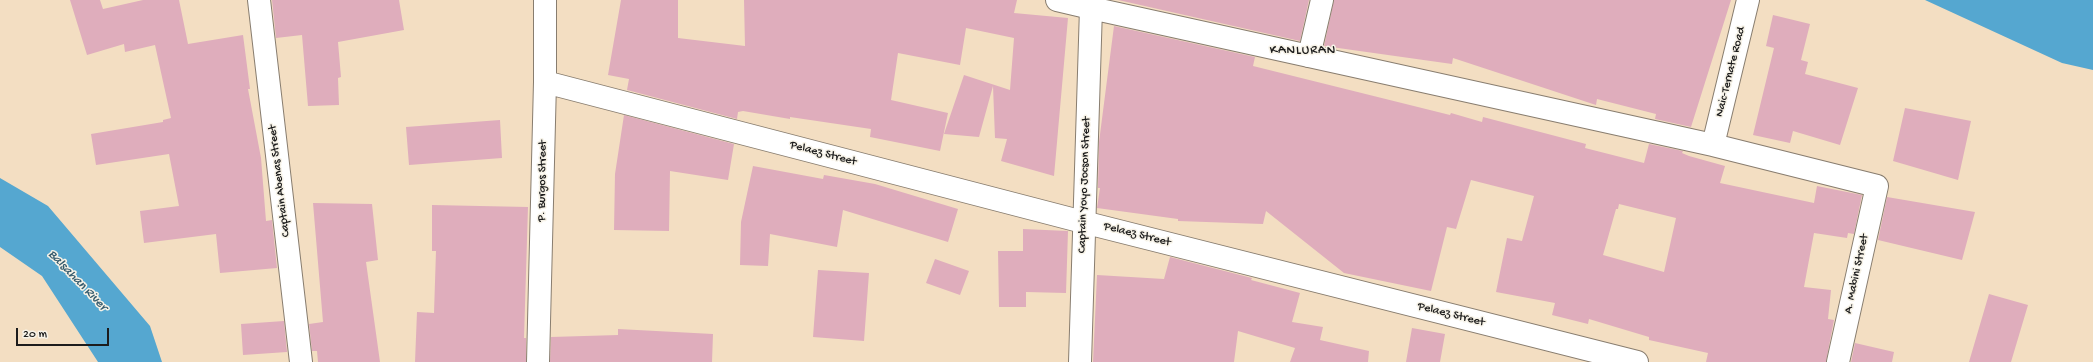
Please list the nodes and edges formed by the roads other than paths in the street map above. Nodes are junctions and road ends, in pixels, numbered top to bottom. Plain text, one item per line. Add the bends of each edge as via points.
1 (259, 0) edge
2 (545, 0) edge
3 (1057, 0) edge
4 (1322, 0) edge
5 (1748, 0) edge
6 (1091, 8) junction
7 (1309, 56) junction
8 (545, 82) junction
9 (1714, 145) junction
10 (1084, 222) junction
11 (301, 362) edge
12 (538, 362) edge
13 (1080, 362) edge
14 (1637, 362) edge
15 (1838, 362) edge

1 - 11 street, Captain Abenas Street
2 - 8 street, P. Burgos Street
3 - 6 street
4 - 7 street
5 - 9 street, Naic-Ternate Road
6 - 7 street
6 - 10 street, Captain Yoyo Jocson Street
7 - 9 street
8 - 10 street, Pelaez Street
8 - 12 street, P. Burgos Street
9 - 15 street, A. Mabini Street via 1877,186
10 - 13 street, Captain Yoyo Jocson Street
10 - 14 street, Pelaez Street

